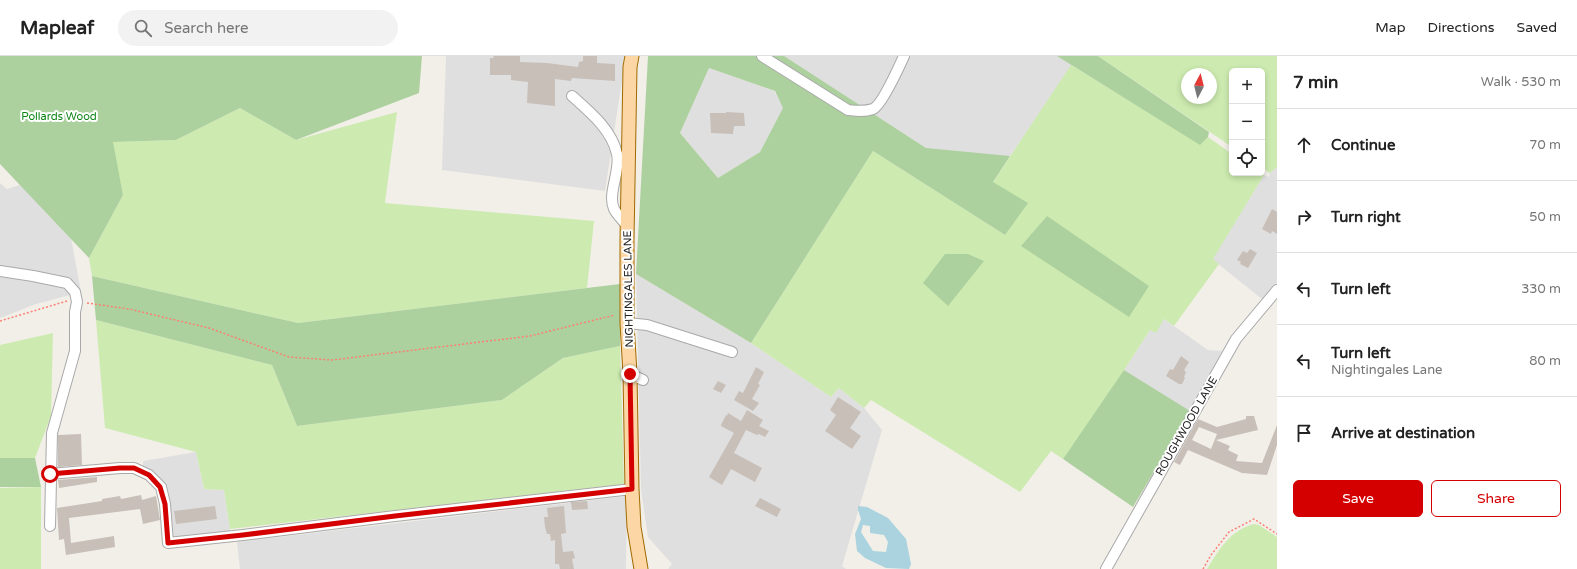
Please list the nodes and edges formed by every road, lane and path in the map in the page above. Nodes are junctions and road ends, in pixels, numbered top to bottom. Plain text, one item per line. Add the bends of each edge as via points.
1 (632, 56) edge
2 (762, 56) edge
3 (904, 56) edge
4 (572, 96) dead end
5 (627, 226) junction
6 (0, 271) edge
7 (1277, 290) edge
8 (77, 302) junction
9 (624, 318) junction
10 (0, 321) edge
11 (732, 352) dead end
12 (630, 374) junction
13 (644, 380) dead end
14 (50, 474) junction
15 (632, 489) junction
16 (50, 526) dead end
17 (1277, 534) edge
18 (641, 569) edge
19 (1106, 569) edge
20 (1203, 569) edge

1 - 5 main road, NIGHTINGALES LANE
2 - 3 street via 848,110 863,112 874,108 881,101
4 - 5 street via 593,115 615,146 618,159 612,200 614,208
5 - 9 main road, NIGHTINGALES LANE
6 - 8 street via 67,283 75,292
7 - 19 street, ROUGHWOOD LANE via 1236,339
8 - 9 path via 128,309 209,328 289,357 332,360 530,336
8 - 10 path via 68,301
8 - 14 street via 75,351 52,433
9 - 11 street
9 - 12 main road, NIGHTINGALES LANE
12 - 13 street
12 - 15 main road, NIGHTINGALES LANE
14 - 15 street via 134,468 149,475 160,487 165,504 168,543
14 - 16 street
15 - 18 main road, NIGHTINGALES LANE via 634,527
17 - 20 path via 1254,518 1228,532

